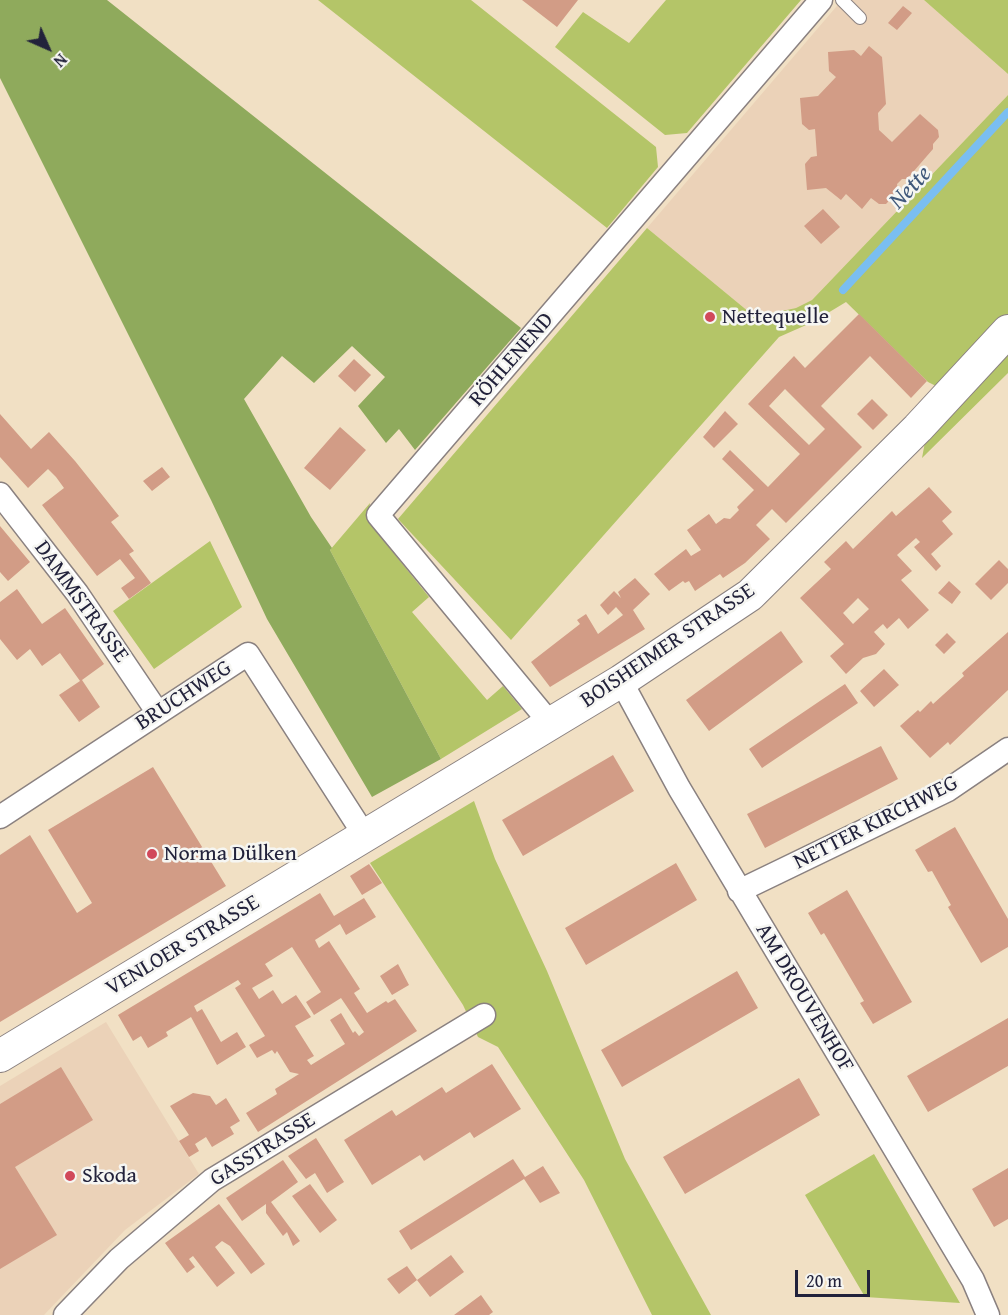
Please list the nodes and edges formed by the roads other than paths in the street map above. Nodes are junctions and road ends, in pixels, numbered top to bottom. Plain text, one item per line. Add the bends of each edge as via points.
1 (821, 0) edge
2 (842, 0) edge
3 (860, 18) dead end
4 (1008, 331) edge
5 (0, 494) edge
6 (621, 681) junction
7 (158, 713) junction
8 (550, 723) junction
9 (1008, 748) edge
10 (0, 818) edge
11 (365, 836) junction
12 (739, 891) junction
13 (484, 1014) dead end
14 (0, 1056) edge
15 (65, 1315) edge
16 (988, 1315) edge

1 - 8 street, RÖHLENEND via 378,515
2 - 3 lane
4 - 6 main road, BOISHEIMER STRASSE via 918,428 750,595
5 - 7 street, DAMMSTRASSE via 77,593
6 - 8 main road, BOISHEIMER STRASSE
6 - 12 street, AM DROUVENHOF
7 - 10 street, BRUCHWEG
7 - 11 street, BRUCHWEG via 248,654
8 - 11 main road, BOISHEIMER STRASSE
9 - 12 street, NETTER KIRCHWEG via 948,790
11 - 14 main road, VENLOER STRASSE
12 - 16 street, AM DROUVENHOF via 973,1280
13 - 15 street, GASSTRASSE via 212,1180 119,1259

